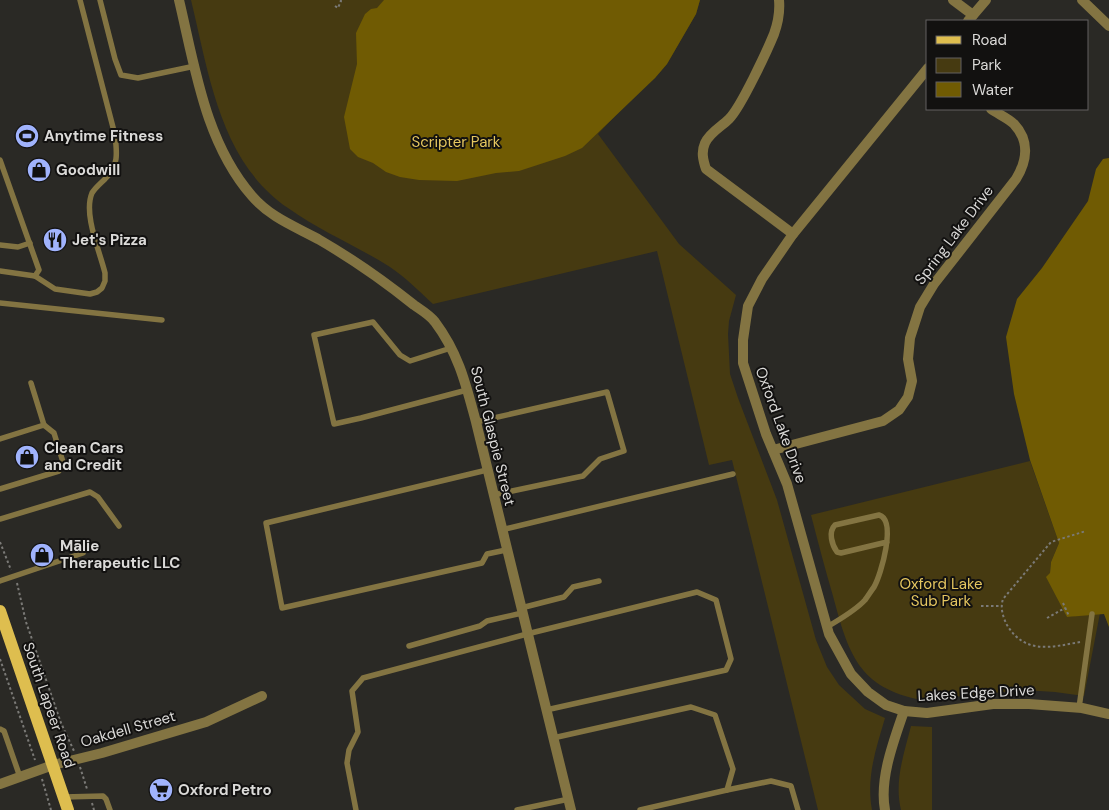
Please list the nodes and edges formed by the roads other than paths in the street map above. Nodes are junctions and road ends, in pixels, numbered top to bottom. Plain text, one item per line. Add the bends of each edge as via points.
1 (80, 0) edge
2 (100, 0) edge
3 (179, 0) edge
4 (779, 0) edge
5 (953, 0) edge
6 (986, 0) edge
7 (1082, 0) edge
8 (971, 18) edge
9 (1109, 26) edge
10 (195, 66) junction
11 (926, 70) edge
12 (992, 110) edge
13 (0, 160) edge
14 (793, 234) junction
15 (30, 243) junction
16 (0, 245) edge
17 (0, 271) edge
18 (35, 276) junction
19 (0, 303) edge
20 (162, 320) dead end
21 (451, 348) junction
22 (31, 384) dead end
23 (467, 390) junction
24 (476, 422) junction
25 (44, 425) junction
26 (0, 439) edge
27 (773, 450) junction
28 (487, 470) junction
29 (733, 474) dead end
30 (0, 489) edge
31 (493, 495) junction
32 (0, 519) edge
33 (119, 526) dead end
34 (501, 530) junction
35 (887, 542) junction
36 (506, 550) junction
37 (83, 554) dead end
38 (0, 581) edge
39 (599, 581) dead end
40 (0, 611) edge
41 (521, 611) junction
42 (1092, 614) dead end
43 (827, 627) junction
44 (527, 634) junction
45 (410, 646) dead end
46 (262, 696) dead end
47 (1078, 708) junction
48 (546, 710) junction
49 (904, 711) junction
50 (1109, 714) edge
51 (0, 729) edge
52 (553, 738) junction
53 (53, 765) junction
54 (20, 776) junction
55 (0, 784) edge
56 (727, 790) junction
57 (64, 796) junction
58 (569, 799) junction
59 (68, 810) edge
60 (110, 810) edge
61 (356, 810) edge
62 (517, 810) edge
63 (571, 810) edge
64 (640, 810) edge
65 (798, 810) edge
66 (885, 810) edge

1 - 18 lane via 117,151 116,164 93,192 90,201 90,216 106,273 105,281 102,288 90,294 55,289
2 - 10 lane via 121,75 138,78
3 - 10 street, South Glaspie Street
4 - 14 street via 774,34 757,69 737,107 707,139 702,153 706,169
5 - 8 street
6 - 8 street
7 - 9 street
10 - 21 street, South Glaspie Street via 213,134 231,168 252,197 281,221 317,239 402,295 434,320
11 - 14 street, Oxford Lake Drive
12 - 27 street, Spring Lake Drive via 1013,124 1024,138 1026,156 1016,179 934,284 920,307 910,338 908,359 912,381 908,397 899,410 883,421
13 - 15 lane
14 - 27 street, Oxford Lake Drive via 748,306 743,340 743,363
15 - 16 lane via 18,247
15 - 18 lane via 39,270
17 - 18 lane
19 - 20 lane
21 - 23 street, South Glaspie Street
21 - 23 lane via 410,361 400,355 373,322 314,334 334,424
22 - 25 lane
23 - 24 street, South Glaspie Street
24 - 28 street, South Glaspie Street
24 - 31 lane via 607,392 624,451 600,459 583,476
25 - 26 lane
25 - 30 lane via 54,434 63,462 60,471
27 - 43 street, Oxford Lake Drive via 787,484
28 - 31 street, South Glaspie Street
28 - 36 lane via 266,523 282,608 482,563 487,554
29 - 34 lane
31 - 34 street, South Glaspie Street
32 - 33 lane via 90,492 98,497
34 - 36 street, South Glaspie Street
35 - 35 lane via 841,553 837,552 830,532 834,525 879,515 887,521
35 - 43 lane via 874,587 858,607
36 - 41 street, South Glaspie Street
37 - 38 lane
39 - 41 lane via 573,587 564,597
40 - 53 main road, South Lapeer Road
41 - 44 street, South Glaspie Street
41 - 45 lane
42 - 47 lane
43 - 49 street, Oxford Lake Drive via 851,674 880,701
44 - 48 street, South Glaspie Street
44 - 48 lane via 697,592 716,600 731,659 726,670
44 - 61 lane via 363,678 352,691 358,732 347,763
46 - 53 street, Oakdell Street via 206,722
47 - 49 street, Lakes Edge Drive via 993,704 926,713
47 - 50 street, Lakes Edge Drive
48 - 52 street, South Glaspie Street
49 - 66 street via 888,756
51 - 54 lane via 4,731
52 - 56 lane via 690,707 715,715 733,769
52 - 58 street, South Glaspie Street
53 - 54 street, Oakdell Street
53 - 57 main road, South Lapeer Road
54 - 55 street, Oakdell Street
56 - 64 lane
56 - 65 lane via 771,781 791,786
57 - 59 main road, South Lapeer Road
57 - 60 lane via 103,796
58 - 62 lane
58 - 63 street, South Glaspie Street

